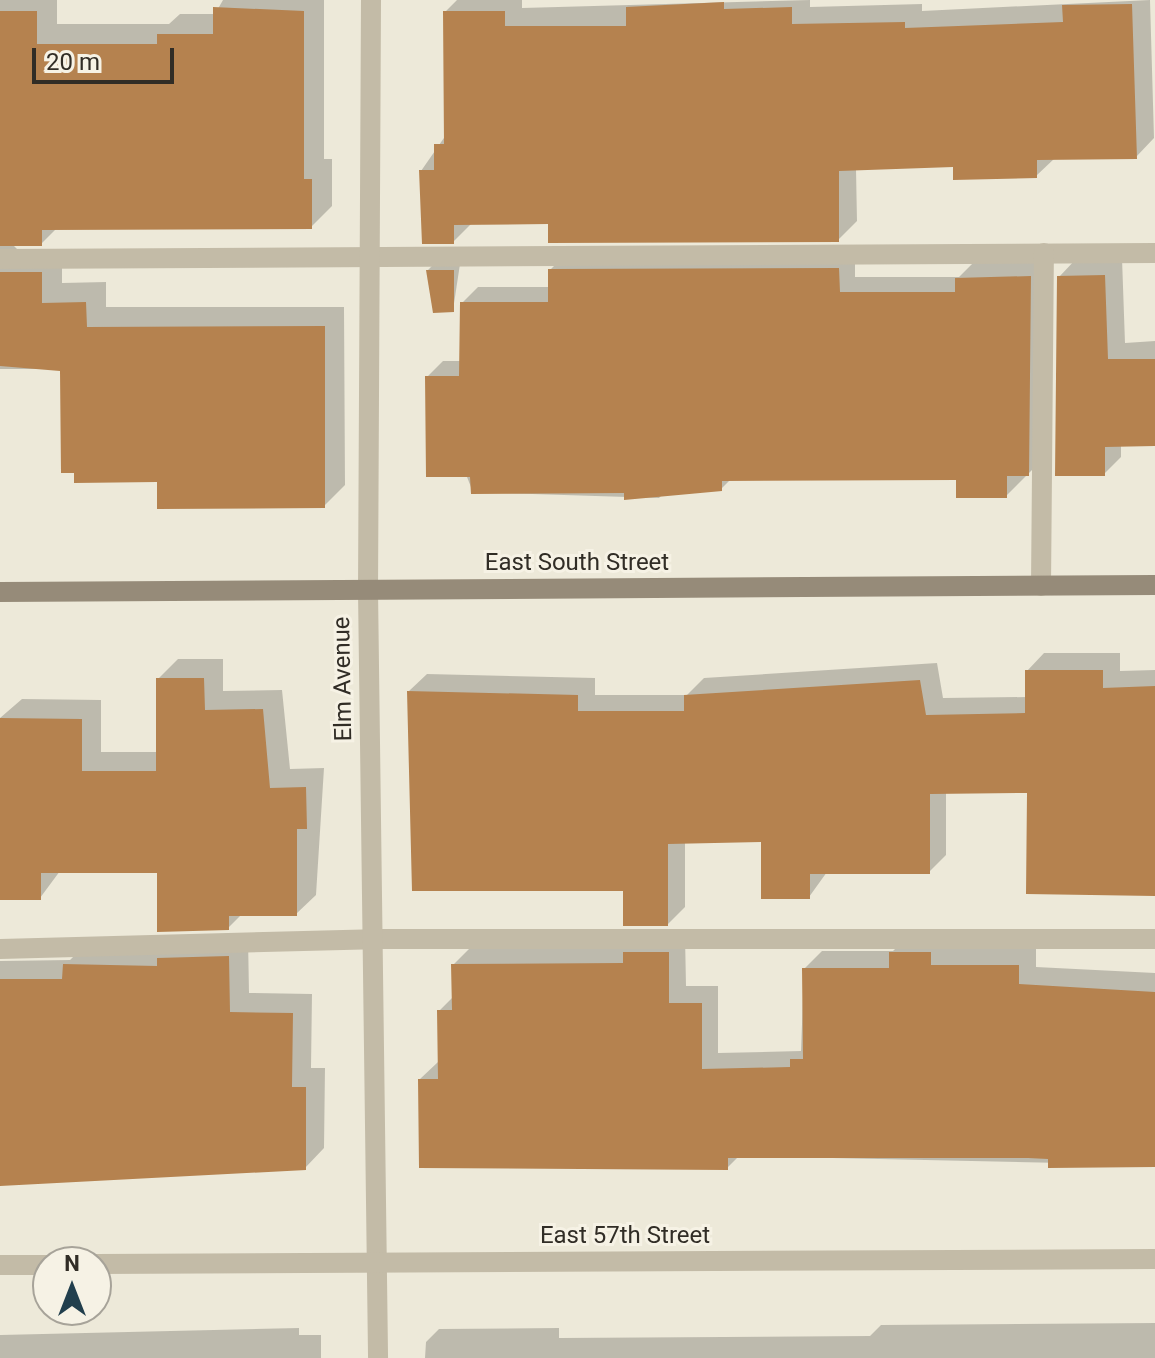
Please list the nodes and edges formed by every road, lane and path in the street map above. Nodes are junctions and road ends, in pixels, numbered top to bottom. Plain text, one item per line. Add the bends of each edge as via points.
1 (371, 0) edge
2 (1044, 253) junction
3 (1155, 253) edge
4 (370, 254) junction
5 (0, 259) edge
6 (1155, 585) edge
7 (1041, 586) junction
8 (368, 590) junction
9 (0, 592) edge
10 (373, 939) junction
11 (1155, 939) edge
12 (0, 949) edge
13 (1155, 1259) edge
14 (377, 1263) junction
15 (112, 1264) edge
16 (0, 1265) edge
17 (32, 1265) edge
18 (378, 1358) edge

1 - 4 street, Elm Avenue
2 - 3 street
2 - 4 street
2 - 7 street
4 - 5 street
4 - 8 street, Elm Avenue
6 - 7 street, East South Street
7 - 8 street, East South Street
8 - 9 street, East South Street
8 - 10 street, Elm Avenue
10 - 11 street
10 - 12 street
10 - 14 street, Elm Avenue
13 - 14 street, East 57th Street
14 - 15 street, East 57th Street
14 - 18 street, Elm Avenue
16 - 17 street

